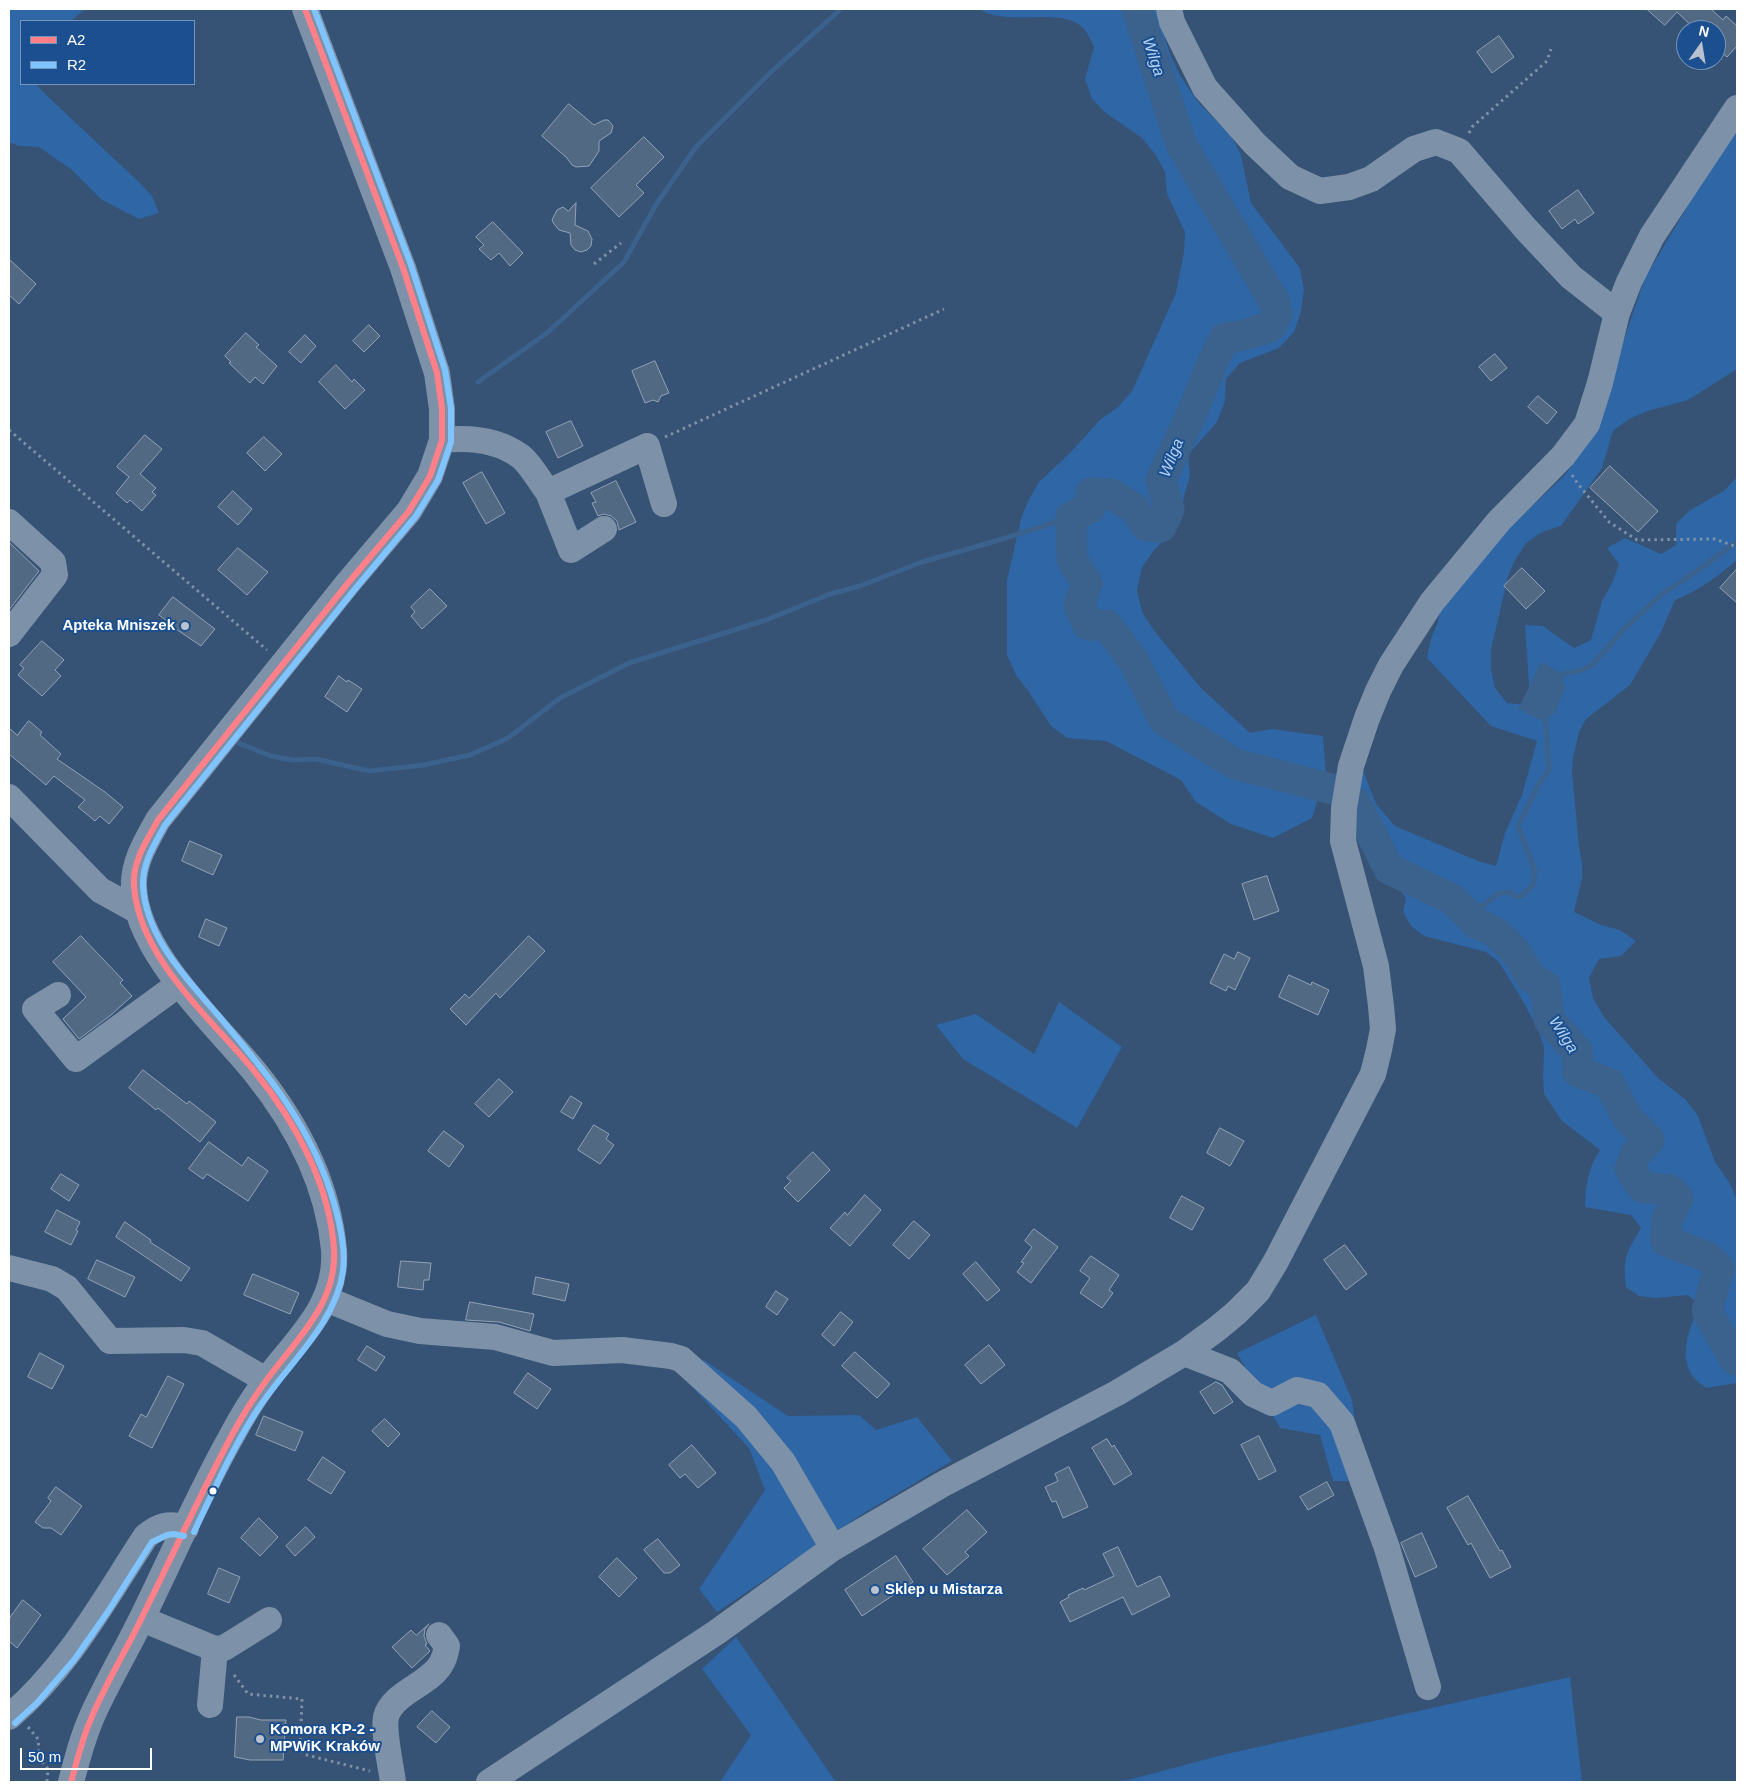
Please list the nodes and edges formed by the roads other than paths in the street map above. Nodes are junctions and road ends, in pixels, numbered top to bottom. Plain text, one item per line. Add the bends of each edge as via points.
1 (305, 9) edge
2 (1169, 9) edge
3 (1737, 108) edge
4 (1617, 313) junction
5 (442, 440) junction
6 (548, 492) junction
7 (664, 504) dead end
8 (9, 522) edge
9 (604, 529) dead end
10 (9, 634) edge
11 (9, 797) edge
12 (138, 911) junction
13 (179, 984) junction
14 (58, 995) dead end
15 (9, 1268) edge
16 (326, 1299) junction
17 (1184, 1353) junction
18 (266, 1380) junction
19 (186, 1528) junction
20 (833, 1548) junction
21 (142, 1619) junction
22 (269, 1620) dead end
23 (439, 1634) dead end
24 (215, 1658) junction
25 (1428, 1687) dead end
26 (210, 1705) dead end
27 (10, 1716) edge
28 (384, 1779) edge
29 (71, 1782) edge
30 (489, 1782) edge

1 - 5 street via 403,268 437,373
2 - 4 street via 1172,22 1205,88 1255,144 1290,177 1320,191 1349,187 1371,179 1414,150 1429,144 1436,142 1459,151 1570,277
3 - 4 street via 1652,236
4 - 17 street via 1587,424 1563,456 1500,521 1432,602 1378,691 1351,766 1344,808 1343,841 1376,966 1382,1029 1373,1074 1258,1291 1236,1313
5 - 6 street via 460,438 500,444 521,456
5 - 12 street via 430,476 409,511 158,820 143,847 136,870 134,886
6 - 7 street via 646,446
6 - 9 street via 571,550
8 - 10 street via 54,562 55,575
11 - 12 street via 100,890
12 - 13 street via 146,932
13 - 14 street via 76,1059 35,1009
13 - 16 street via 256,1073 299,1136 309,1157 324,1199 334,1249 334,1272
15 - 18 street via 52,1279 67,1288 110,1341 202,1342
16 - 18 street
16 - 20 street via 387,1324 420,1332 495,1337 553,1353 622,1350 681,1359 746,1417 783,1462
17 - 20 street via 1117,1393 943,1484
17 - 25 street via 1230,1371 1253,1394 1272,1402 1298,1390 1318,1395 1342,1423 1387,1548
18 - 19 street via 230,1438
19 - 21 street
19 - 27 street via 168,1524 146,1536 62,1662 28,1701
20 - 30 street via 717,1632
21 - 24 street
21 - 29 street via 92,1716
22 - 24 street via 224,1648
23 - 28 street via 448,1646 441,1665 404,1695 387,1716
24 - 26 street

